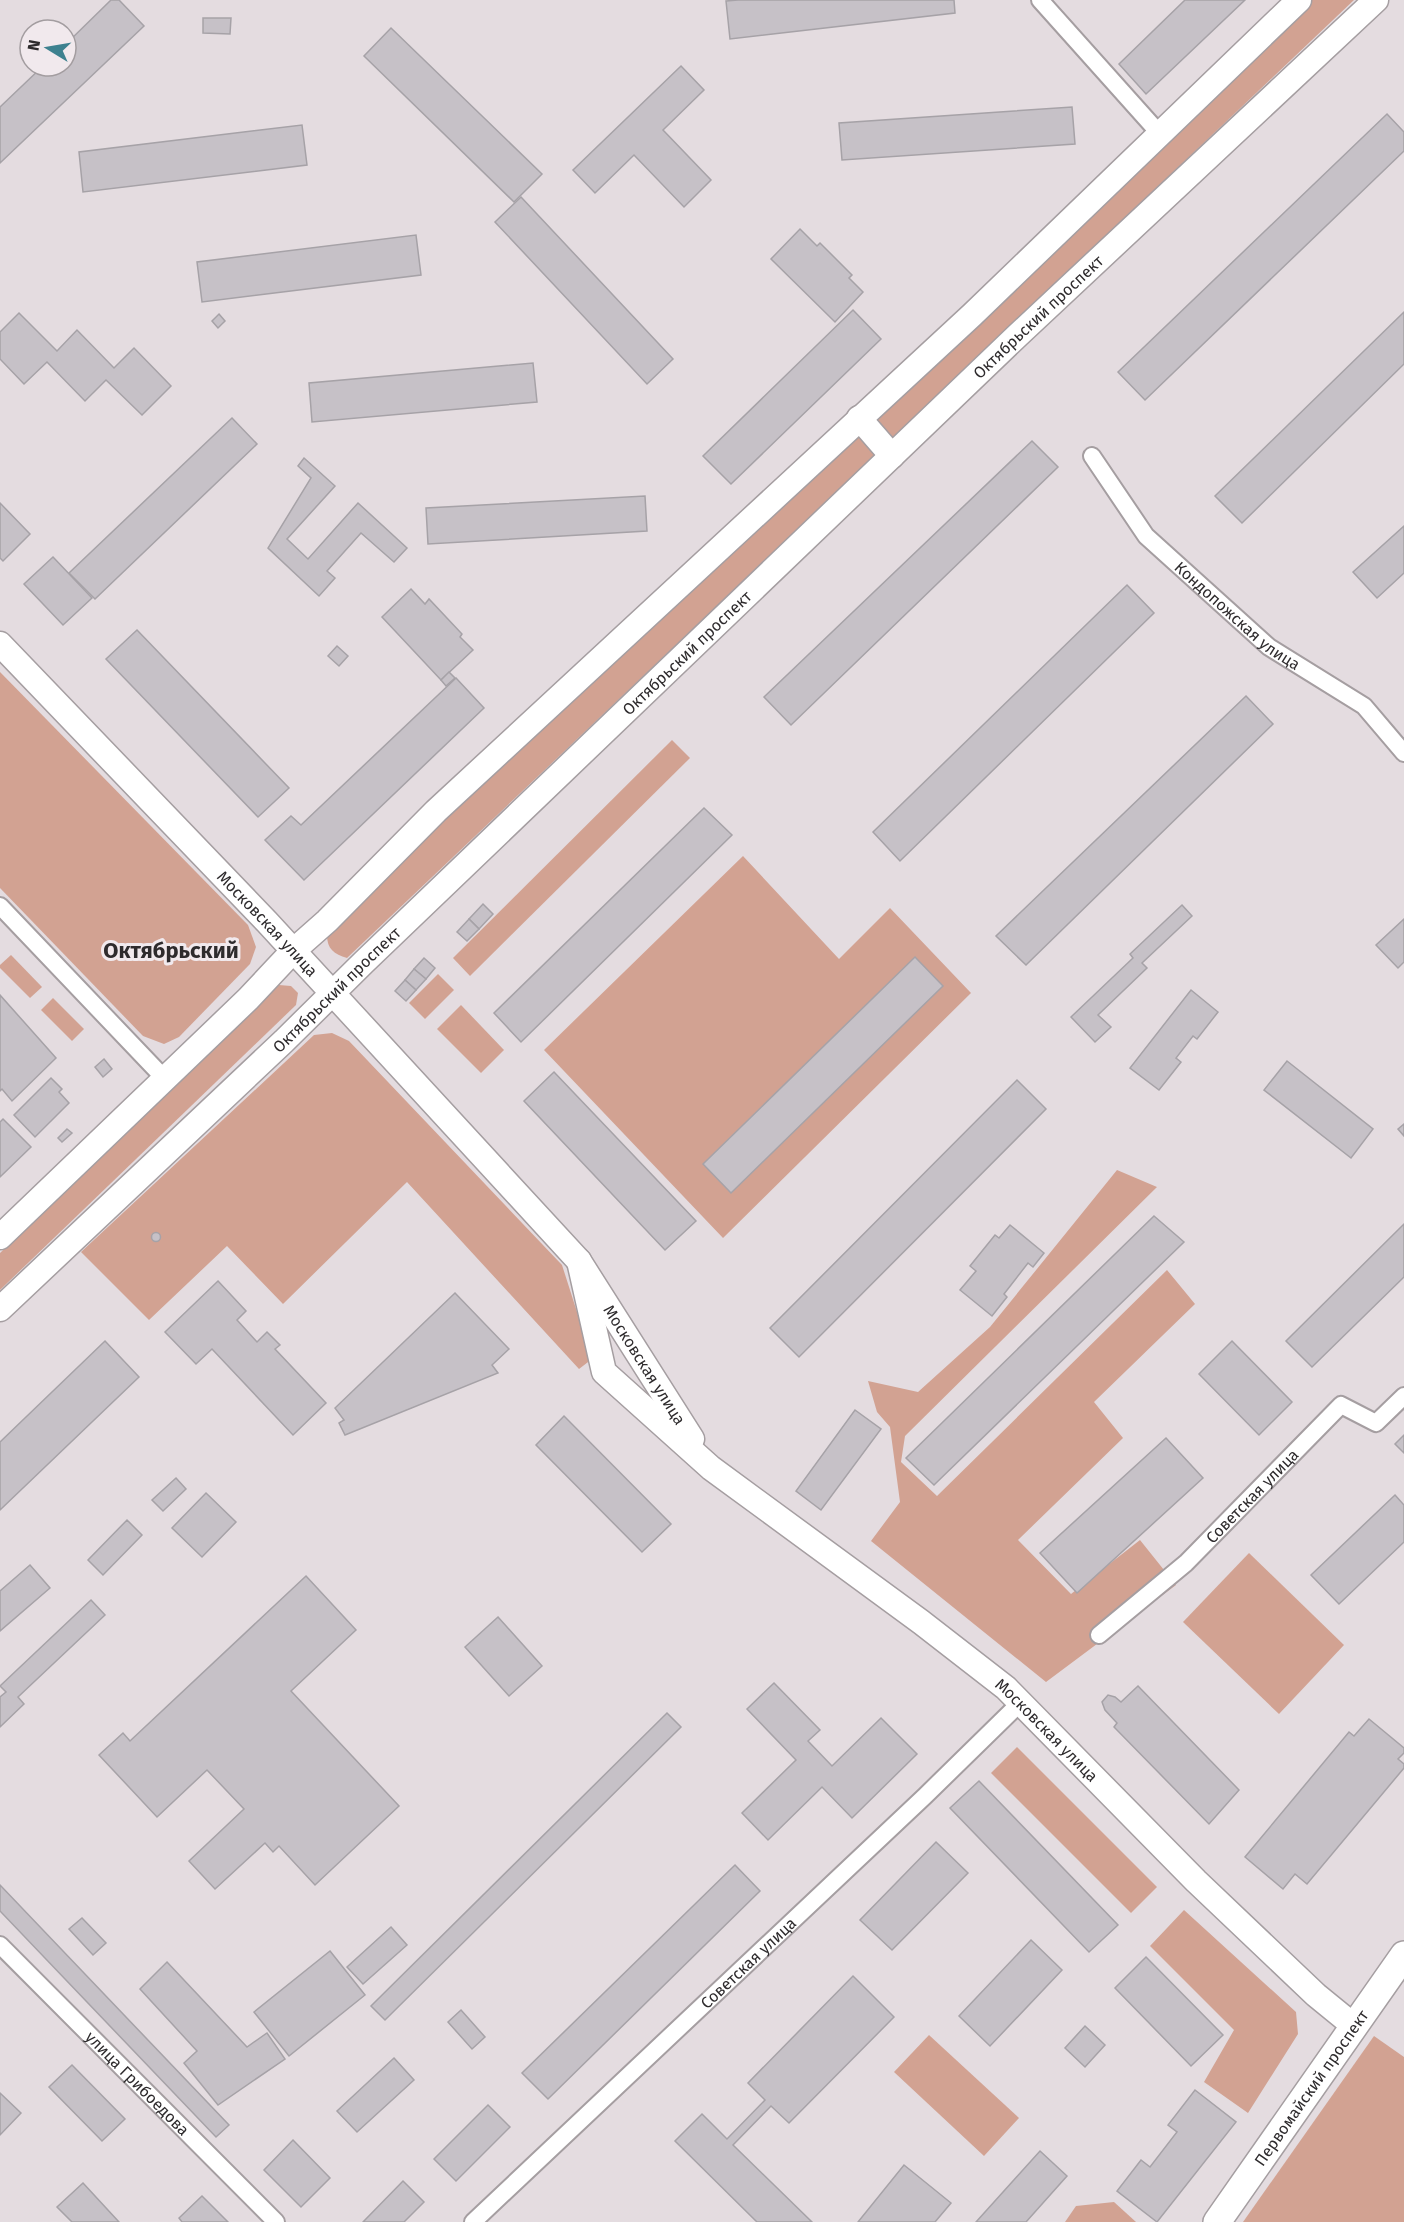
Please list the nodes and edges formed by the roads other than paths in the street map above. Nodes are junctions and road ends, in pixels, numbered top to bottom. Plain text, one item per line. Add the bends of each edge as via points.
1 (1040, 0) edge
2 (1299, 0) edge
3 (1376, 0) edge
4 (1159, 133) junction
5 (859, 418) junction
6 (892, 456) junction
7 (1092, 456) dead end
8 (0, 644) edge
9 (1404, 753) edge
10 (0, 906) edge
11 (293, 951) junction
12 (331, 994) junction
13 (164, 1078) junction
14 (0, 1237) edge
15 (579, 1261) junction
16 (0, 1309) edge
17 (1404, 1396) edge
18 (711, 1468) junction
19 (1099, 1635) dead end
20 (1021, 1702) junction
21 (0, 1945) edge
22 (1404, 1955) edge
23 (1354, 2026) junction
24 (276, 2222) edge
25 (473, 2222) edge
26 (1217, 2222) edge

1 - 4 street
2 - 4 main road
3 - 6 main road, Октябрьский проспект
4 - 5 main road via 972,315
5 - 6 main road
5 - 11 main road via 436,811
6 - 12 main road, Октябрьский проспект
7 - 9 street, Кондопожская улица via 1146,536 1269,648 1364,706
8 - 11 main road, Московская улица
10 - 13 street
11 - 12 main road, Московская улица
11 - 13 main road
12 - 15 main road, Московская улица
12 - 16 main road, Октябрьский проспект
13 - 14 main road
15 - 18 main road, Московская улица
15 - 18 main road, Московская улица via 604,1372
17 - 19 street, Советская улица via 1376,1423 1341,1405 1186,1563
18 - 20 main road, Московская улица via 921,1622
20 - 23 main road, Московская улица via 1196,1881
20 - 25 street, Советская улица
21 - 24 street, улица Грибоедова
22 - 23 main road, Первомайский проспект
23 - 26 main road, Первомайский проспект

